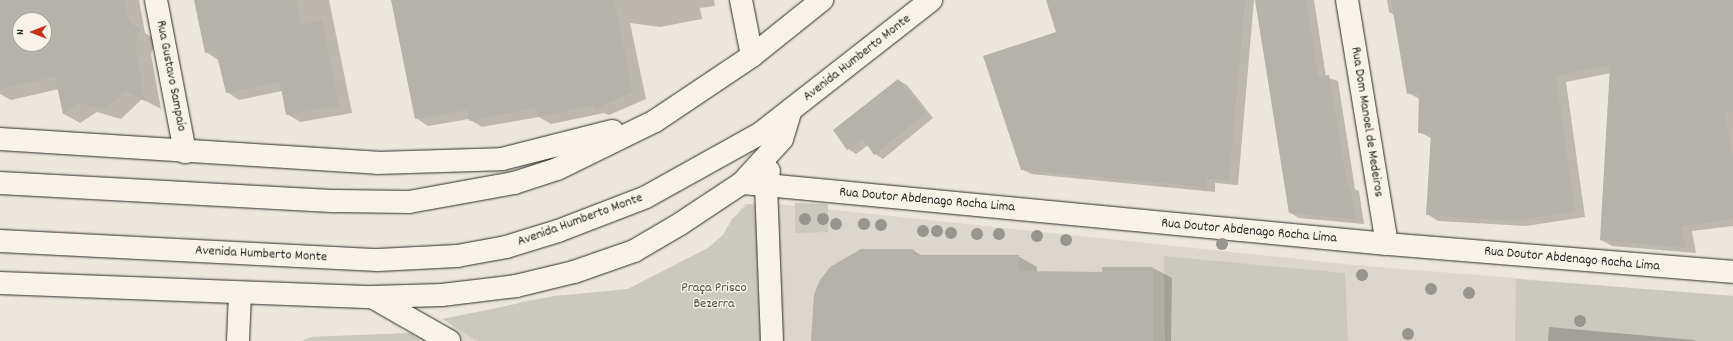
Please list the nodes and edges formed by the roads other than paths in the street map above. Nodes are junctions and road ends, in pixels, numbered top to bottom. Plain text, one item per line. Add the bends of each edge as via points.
1 (156, 0) edge
2 (741, 0) edge
3 (822, 0) edge
4 (931, 0) edge
5 (1347, 0) edge
6 (752, 56) junction
7 (791, 109) junction
8 (655, 121) junction
9 (0, 139) edge
10 (185, 152) junction
11 (773, 152) junction
12 (0, 183) edge
13 (742, 183) junction
14 (766, 185) junction
15 (0, 241) edge
16 (1387, 244) junction
17 (1733, 272) edge
18 (0, 283) edge
19 (240, 293) junction
20 (372, 298) junction
21 (238, 341) edge
22 (449, 341) edge
23 (772, 341) edge

1 - 10 main road, Rua Gustavo Sampaio
2 - 6 main road
3 - 6 main road
4 - 7 main road, Avenida Humberto Monte
5 - 16 main road, Rua Dom Manoel de Medeiros
6 - 8 main road
7 - 11 main road via 782,139
7 - 15 main road, Avenida Humberto Monte via 761,133 646,197 558,231 506,247 457,256 378,260
8 - 10 main road via 502,159 377,163
8 - 12 main road via 557,169 514,183 409,202 336,201
9 - 10 main road
11 - 13 main road
11 - 14 main road
13 - 14 main road, Rua Doutor Abdenago Rocha Lima
13 - 20 main road via 634,251 574,272 480,292
14 - 16 main road, Rua Doutor Abdenago Rocha Lima
14 - 23 main road
16 - 17 main road, Rua Doutor Abdenago Rocha Lima
18 - 19 main road
19 - 20 main road
19 - 21 main road
20 - 22 main road

